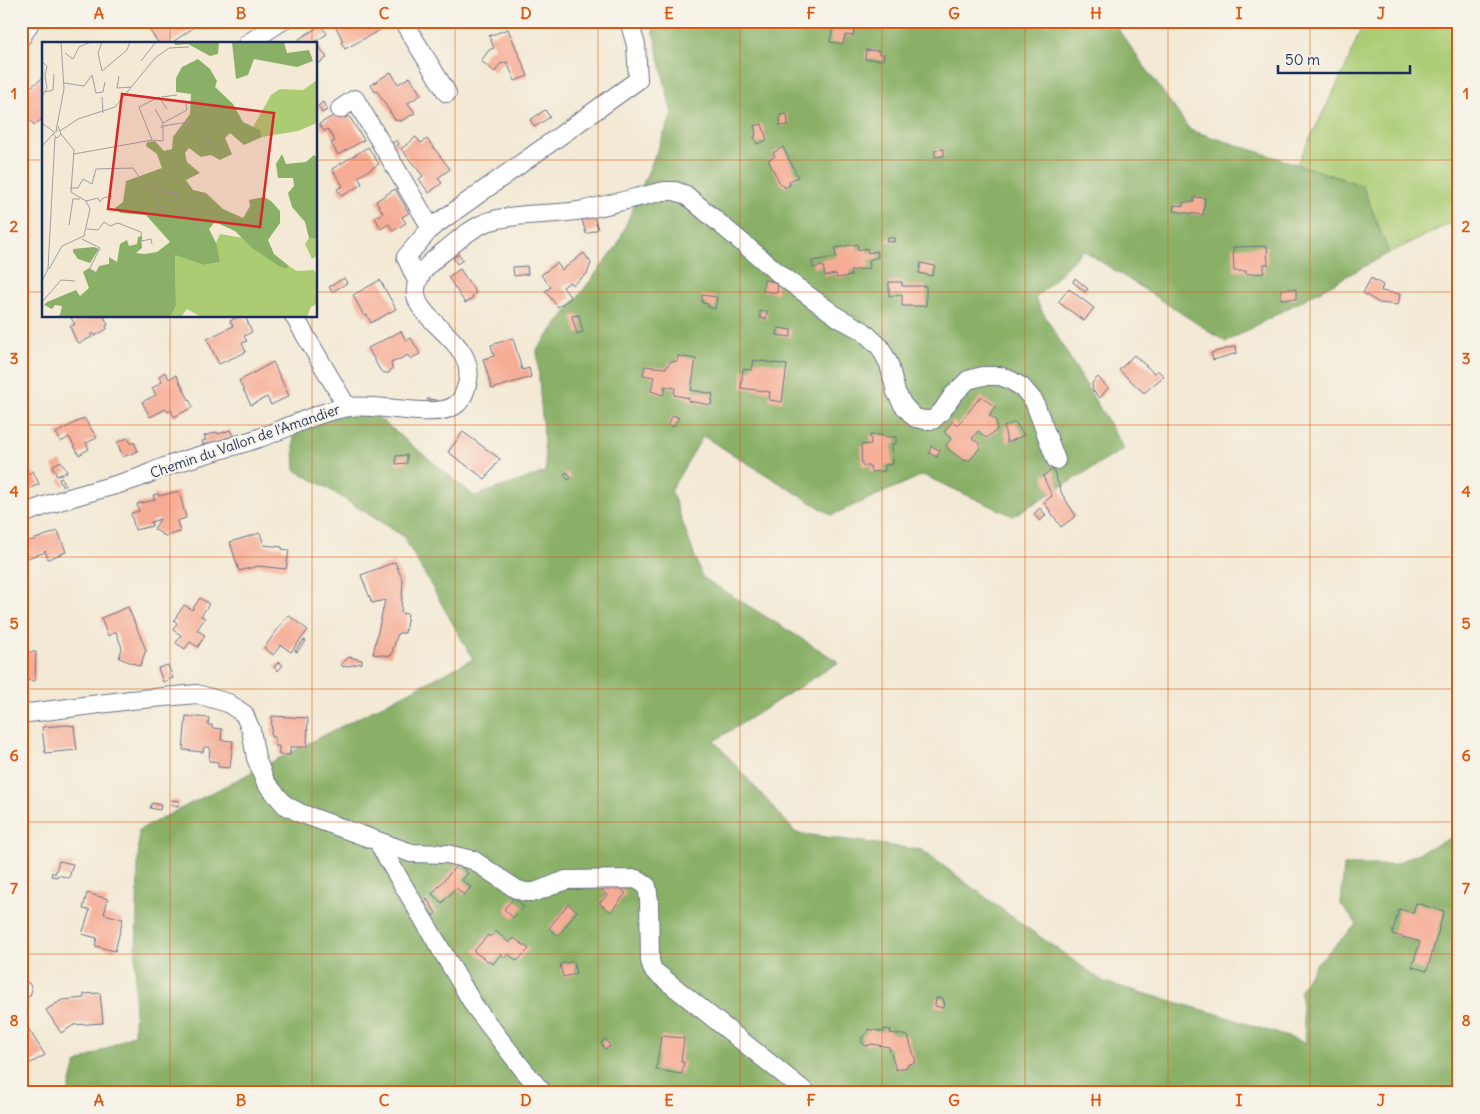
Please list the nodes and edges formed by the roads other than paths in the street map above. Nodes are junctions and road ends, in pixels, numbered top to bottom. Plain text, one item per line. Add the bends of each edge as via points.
1 (30, 21) edge
2 (282, 21) edge
3 (403, 21) edge
4 (629, 21) edge
5 (21, 38) edge
6 (250, 42) edge
7 (447, 92) dead end
8 (340, 109) dead end
9 (431, 228) junction
10 (418, 281) junction
11 (295, 318) edge
12 (347, 407) junction
13 (1056, 460) dead end
14 (21, 515) edge
15 (21, 714) edge
16 (378, 840) junction
17 (543, 1093) edge
18 (807, 1093) edge

1 - 5 street
2 - 6 street
3 - 7 street
4 - 9 street via 636,45 638,80
8 - 9 street via 355,99
9 - 10 street via 406,257
10 - 12 street, Chemin du Vallon de l'Amandier via 416,291 420,305 460,348 468,362 470,375 463,397 454,406 440,410 363,405
10 - 13 street via 429,263 467,233 487,222 514,216 581,210 675,191 686,195 783,277 839,318 863,331 880,347 889,364 896,392 915,418 932,420 968,380 1000,376 1022,388 1034,401
11 - 12 street
12 - 14 street, Chemin du Vallon de l'Amandier
15 - 16 street via 197,694 228,703 244,714 266,783 285,805
16 - 17 street via 475,1007
16 - 18 street via 411,853 447,854 474,860 525,892 535,892 566,880 636,878 643,882 649,900 653,970

